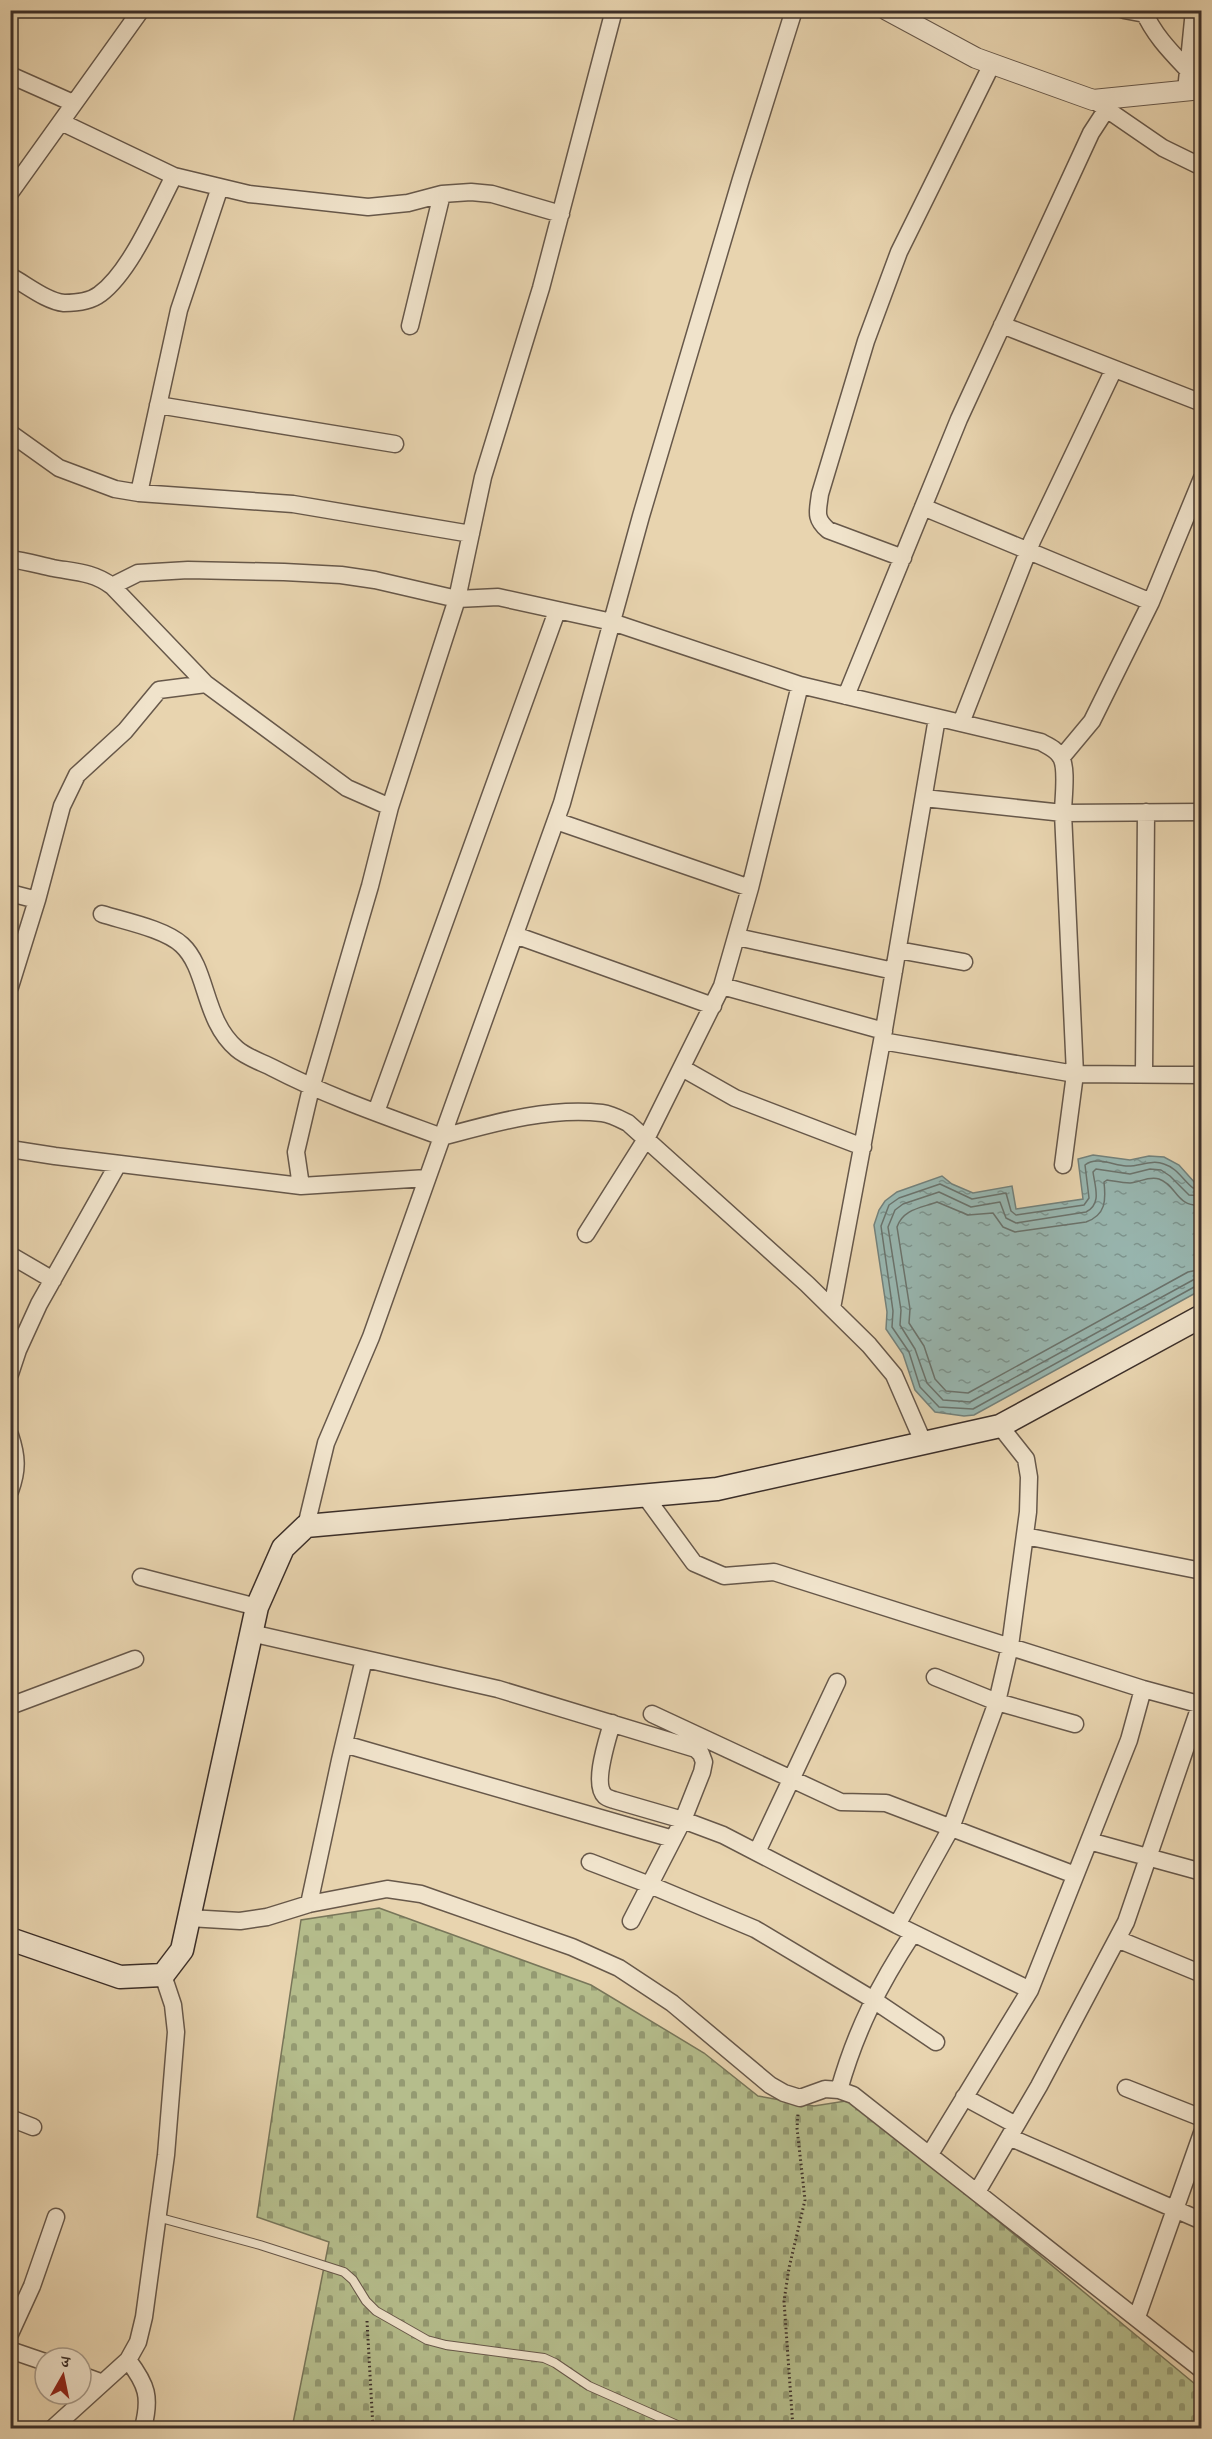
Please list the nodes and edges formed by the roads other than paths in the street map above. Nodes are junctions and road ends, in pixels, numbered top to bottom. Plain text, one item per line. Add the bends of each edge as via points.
1 (141, 10) edge
2 (614, 10) edge
3 (794, 10) edge
4 (887, 10) edge
5 (1124, 10) edge
6 (1194, 10) edge
7 (1144, 12) edge
8 (992, 64) junction
9 (1188, 70) junction
10 (10, 75) edge
11 (1194, 90) edge
12 (73, 104) junction
13 (1100, 105) junction
14 (61, 122) junction
15 (1202, 167) edge
16 (174, 176) junction
17 (220, 187) junction
18 (10, 193) edge
19 (442, 194) junction
20 (561, 214) junction
21 (10, 276) edge
22 (1002, 325) junction
23 (410, 326) dead end
24 (1114, 369) junction
25 (1202, 403) edge
26 (158, 405) junction
27 (10, 433) edge
28 (395, 444) dead end
29 (1202, 478) edge
30 (139, 493) junction
31 (923, 507) junction
32 (471, 534) junction
33 (1028, 550) junction
34 (10, 558) edge
35 (903, 558) junction
36 (112, 585) junction
37 (457, 598) junction
38 (1151, 602) junction
39 (557, 610) junction
40 (612, 622) junction
41 (206, 684) junction
42 (800, 685) junction
43 (846, 696) junction
44 (938, 718) junction
45 (961, 723) junction
46 (1062, 757) junction
47 (924, 798) junction
48 (390, 807) junction
49 (1146, 812) junction
50 (1202, 812) edge
51 (1063, 813) junction
52 (556, 821) junction
53 (750, 888) junction
54 (10, 893) edge
55 (37, 900) junction
56 (102, 914) dead end
57 (515, 935) junction
58 (737, 937) junction
59 (897, 950) junction
60 (964, 962) dead end
61 (894, 971) junction
62 (722, 986) junction
63 (10, 987) edge
64 (712, 1006) junction
65 (883, 1036) junction
66 (682, 1068) junction
67 (1076, 1074) junction
68 (1144, 1074) junction
69 (1202, 1075) edge
70 (311, 1088) junction
71 (376, 1112) junction
72 (442, 1137) junction
73 (646, 1139) junction
74 (863, 1147) junction
75 (10, 1149) edge
76 (118, 1164) junction
77 (1063, 1165) dead end
78 (428, 1178) junction
79 (301, 1186) junction
80 (586, 1234) dead end
81 (10, 1255) edge
82 (53, 1280) junction
83 (832, 1308) junction
84 (1202, 1316) edge
85 (14, 1348) edge
86 (10, 1374) edge
87 (1000, 1426) junction
88 (10, 1435) edge
89 (924, 1444) junction
90 (14, 1459) edge
91 (10, 1491) edge
92 (645, 1496) junction
93 (306, 1526) junction
94 (1025, 1536) junction
95 (1202, 1571) edge
96 (141, 1578) dead end
97 (257, 1607) junction
98 (251, 1632) junction
99 (1010, 1646) junction
100 (135, 1659) dead end
101 (364, 1659) junction
102 (935, 1677) dead end
103 (837, 1682) dead end
104 (1143, 1689) junction
105 (997, 1702) junction
106 (1201, 1703) edge
107 (10, 1706) edge
108 (652, 1714) dead end
109 (612, 1723) junction
110 (1075, 1724) dead end
111 (344, 1744) junction
112 (791, 1778) junction
113 (683, 1820) junction
114 (951, 1827) junction
115 (673, 1839) junction
116 (1089, 1841) junction
117 (757, 1852) junction
118 (1148, 1858) junction
119 (590, 1862) dead end
120 (1202, 1872) edge
121 (1075, 1875) junction
122 (650, 1885) junction
123 (309, 1904) junction
124 (189, 1917) junction
125 (631, 1921) dead end
126 (897, 1925) junction
127 (913, 1933) junction
128 (10, 1939) edge
129 (1117, 1939) junction
130 (1202, 1974) edge
131 (163, 1976) junction
132 (1030, 1990) junction
133 (872, 1999) junction
134 (936, 2042) dead end
135 (1126, 2088) dead end
136 (839, 2090) junction
137 (964, 2097) junction
138 (10, 2118) edge
139 (1202, 2118) edge
140 (33, 2127) dead end
141 (1012, 2131) junction
142 (1202, 2133) edge
143 (930, 2154) junction
144 (977, 2192) junction
145 (1176, 2211) junction
146 (56, 2217) dead end
147 (157, 2217) junction
148 (1202, 2221) edge
149 (1137, 2317) junction
150 (10, 2334) edge
151 (10, 2350) edge
152 (33, 2358) edge
153 (128, 2360) junction
154 (1202, 2370) edge
155 (93, 2379) edge
156 (103, 2383) junction
157 (53, 2428) edge
158 (143, 2428) edge
159 (684, 2428) edge

1 - 12 street
2 - 20 street
3 - 40 street
4 - 8 street
5 - 7 street
6 - 9 street
7 - 9 street via 1160,41
8 - 13 street
8 - 35 street via 899,252 866,341 820,494 817,513 819,522 828,530
9 - 11 street
10 - 12 street
11 - 13 street
12 - 14 street
13 - 15 street via 1163,148
13 - 22 street
14 - 16 street
14 - 18 street
16 - 17 street
16 - 21 street via 126,265 100,294 64,303
17 - 19 street via 249,194 368,207
17 - 26 street via 179,310
19 - 20 street via 492,194
19 - 23 street
20 - 32 street via 483,477
22 - 24 street
22 - 31 street
24 - 25 street
24 - 33 street
26 - 28 street
26 - 30 street
27 - 30 street via 59,468 115,489
29 - 38 street
30 - 32 street via 293,504
31 - 33 street
31 - 35 street
32 - 37 street
33 - 38 street
33 - 45 street
34 - 36 street via 79,571
35 - 43 street
36 - 37 street via 138,573 284,572 375,580
36 - 41 street
37 - 39 street via 498,597
37 - 48 street
38 - 46 street via 1092,720
39 - 40 street
39 - 71 street
40 - 42 street
40 - 52 street
41 - 48 street via 347,788
41 - 55 street via 159,690 125,732 77,775 62,806
42 - 43 street
42 - 53 street
43 - 44 street
44 - 45 street
44 - 47 street
45 - 46 street via 1041,742
46 - 51 street
47 - 51 street
47 - 59 street
48 - 70 street
49 - 50 street
49 - 51 street
49 - 68 street
51 - 67 street
52 - 53 street
52 - 57 street
53 - 58 street
54 - 55 street
55 - 63 street
56 - 70 street via 162,933 183,945 196,966 210,1010 225,1036 238,1050
57 - 64 street
57 - 72 street
58 - 61 street
58 - 62 street
59 - 60 street
59 - 61 street
61 - 65 street
62 - 64 street
62 - 65 street
64 - 66 street
65 - 67 street
65 - 74 street
66 - 73 street
66 - 74 street via 735,1098
67 - 68 street
67 - 77 street
68 - 69 street
70 - 71 street
70 - 79 street via 296,1152
71 - 72 street
72 - 73 street via 514,1118 604,1113 628,1123
72 - 78 street
73 - 80 street
73 - 83 street
74 - 83 street
75 - 76 street
76 - 79 street
76 - 82 street
78 - 79 street
78 - 93 street via 371,1337 326,1443
81 - 82 street
82 - 85 street
83 - 89 street via 894,1375
84 - 87 main road
85 - 86 street
87 - 89 main road
87 - 94 street via 1026,1460 1029,1489
88 - 90 street
89 - 92 main road via 717,1489
90 - 91 street via 16,1476
92 - 93 main road
92 - 99 street via 694,1563 724,1576 774,1572
93 - 97 main road via 283,1548
94 - 95 street
94 - 99 street
96 - 97 street
97 - 98 main road
98 - 101 street
98 - 124 main road
99 - 104 street
99 - 105 street
100 - 107 street
101 - 109 street via 498,1689
101 - 111 street
102 - 105 street
103 - 112 street
104 - 106 street
104 - 116 street via 1129,1740
105 - 110 street
105 - 114 street
106 - 118 street
108 - 112 street
109 - 113 street via 601,1769 600,1788 605,1796
109 - 113 street via 687,1745 701,1754 702,1772
111 - 115 street
111 - 123 street
112 - 114 street via 841,1802 886,1803
112 - 117 street
113 - 115 street
113 - 117 street
114 - 121 street
114 - 126 street
115 - 122 street
116 - 118 street
116 - 121 street
117 - 126 street
118 - 120 street
118 - 129 street
119 - 122 street
121 - 132 street
122 - 125 street
122 - 133 street via 755,1929
123 - 124 street via 240,1921
123 - 136 street via 387,1889 421,1894 572,1947 619,1968 672,2003 784,2093 800,2098 825,2089
124 - 131 main road via 182,1950
126 - 127 street
127 - 132 street
127 - 133 street
128 - 131 main road via 120,1977
129 - 130 street
129 - 141 street
131 - 147 street via 173,2005 176,2032
132 - 137 street
133 - 134 street
133 - 136 street
135 - 139 street
136 - 143 street via 853,2095
137 - 141 street
137 - 143 street
138 - 140 street
141 - 144 street
141 - 145 street
142 - 145 street
143 - 144 street
144 - 149 street
145 - 148 street
145 - 149 street
146 - 150 street
147 - 153 street via 144,2317 138,2342
147 - 159 lane via 344,2272 375,2311 427,2340 446,2346 544,2358 589,2386
149 - 154 street
151 - 152 street
153 - 156 street
153 - 158 street via 143,2380 147,2399
155 - 156 street
156 - 157 street

